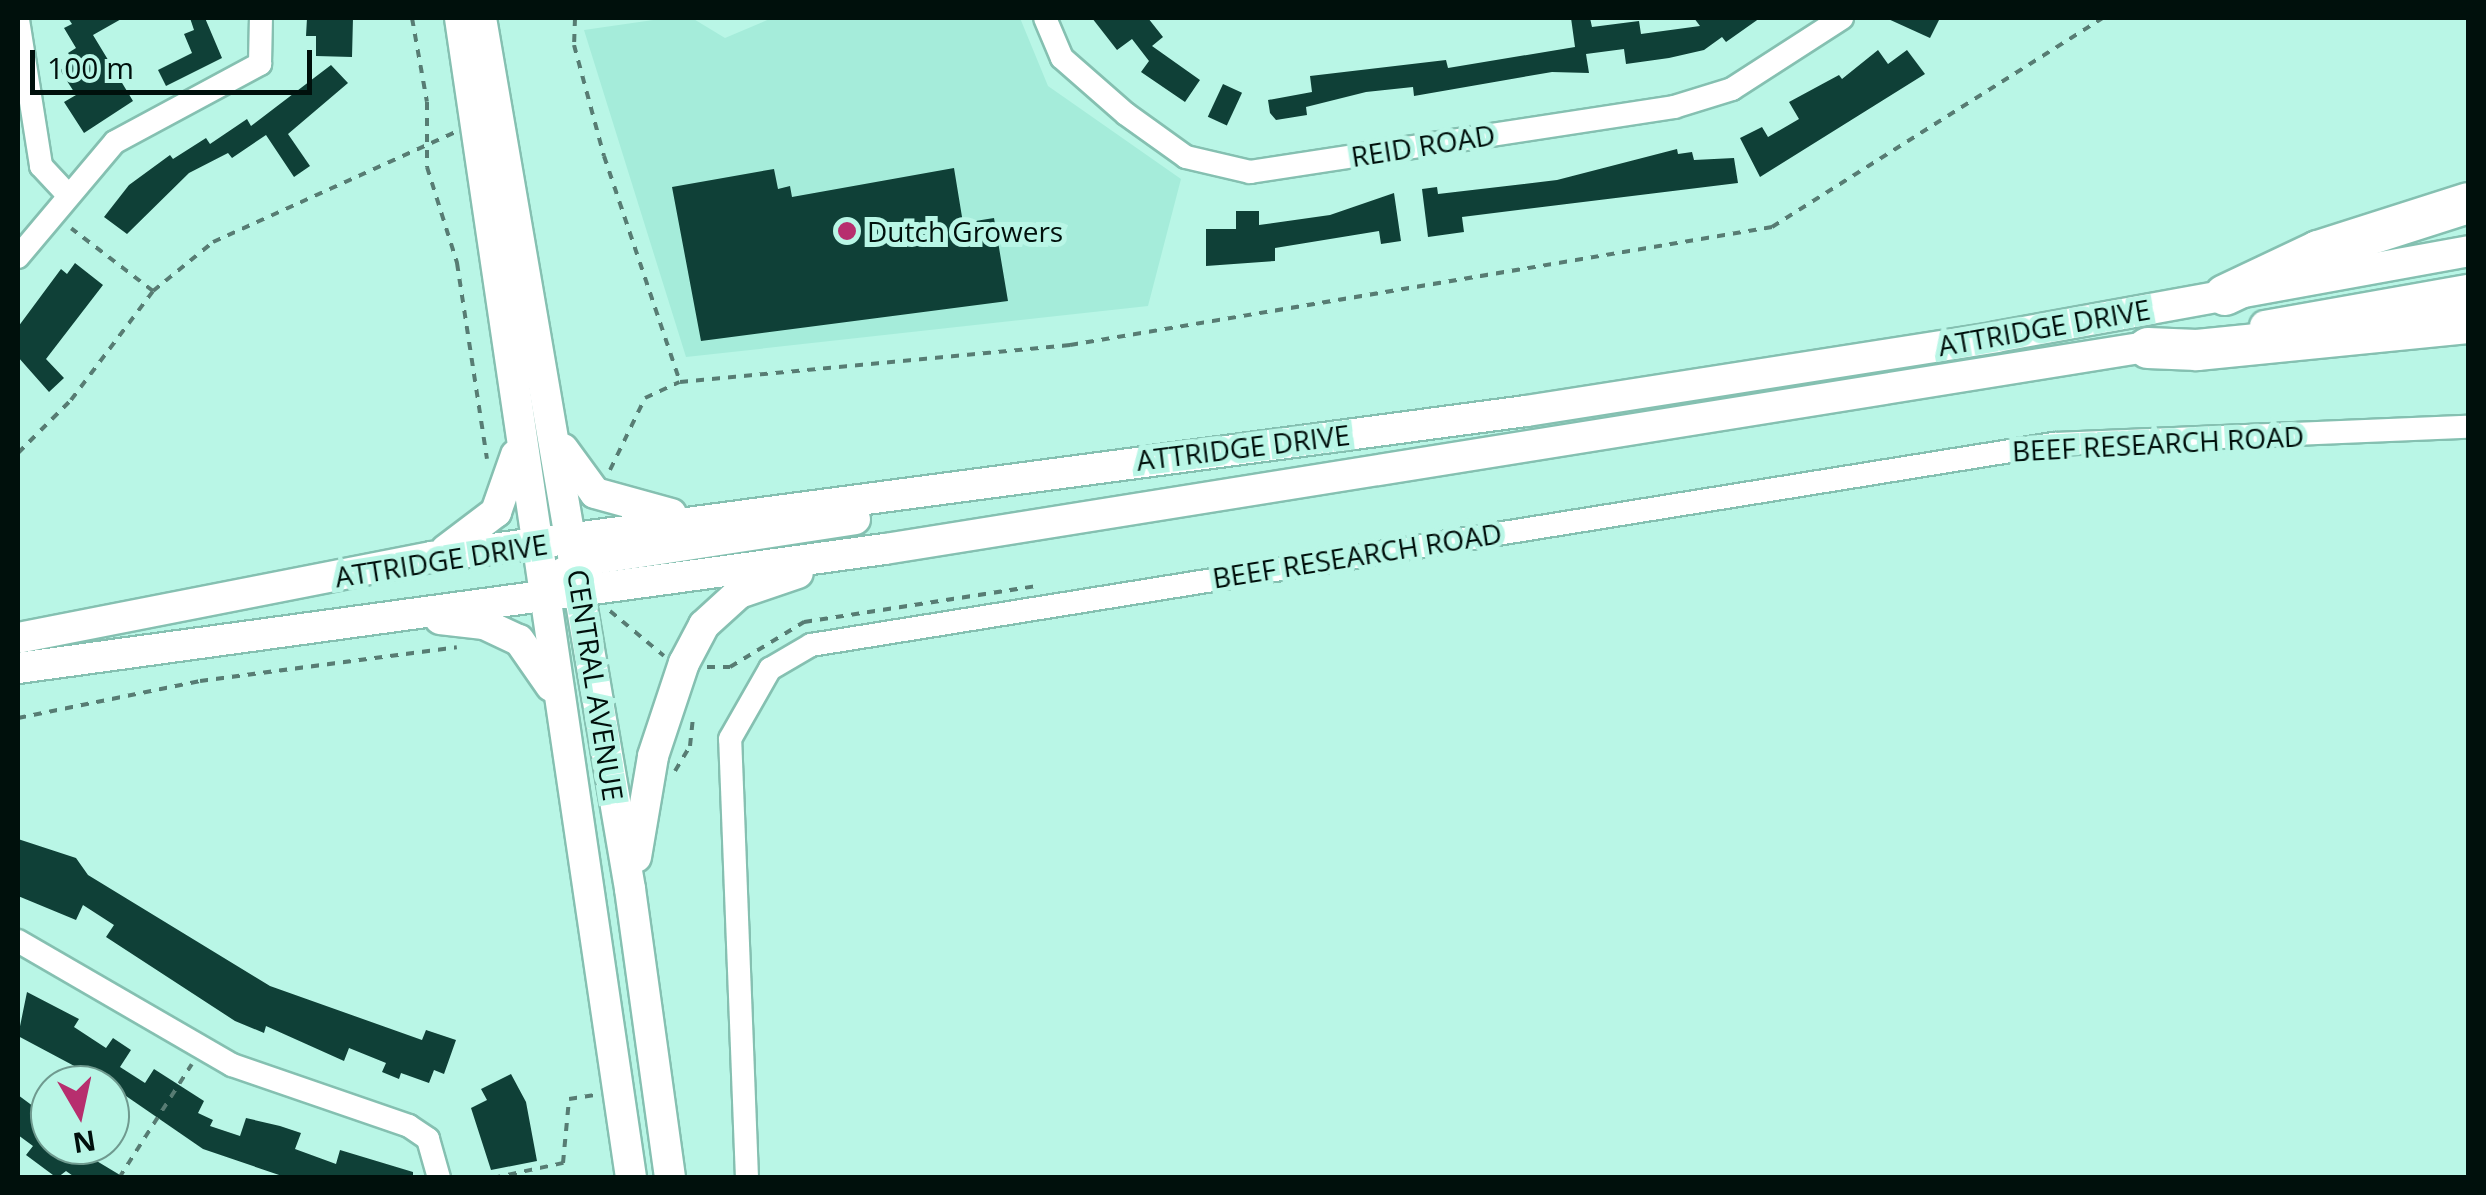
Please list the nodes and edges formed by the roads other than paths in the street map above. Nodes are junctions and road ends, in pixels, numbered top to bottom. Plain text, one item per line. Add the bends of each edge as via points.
1 (261, 18) edge
2 (460, 18) edge
3 (481, 18) edge
4 (1045, 18) edge
5 (1842, 18) edge
6 (18, 20) edge
7 (66, 194) junction
8 (2468, 203) edge
9 (2468, 251) edge
10 (18, 258) edge
11 (2468, 290) edge
12 (2224, 295) junction
13 (2468, 323) edge
14 (2148, 348) junction
15 (2468, 427) edge
16 (556, 437) junction
17 (519, 442) junction
18 (928, 494) junction
19 (693, 518) junction
20 (536, 543) junction
21 (885, 549) junction
22 (432, 558) junction
23 (576, 563) junction
24 (544, 593) junction
25 (394, 614) junction
26 (18, 638) edge
27 (18, 668) edge
28 (562, 706) junction
29 (630, 889) junction
30 (18, 941) edge
31 (439, 1178) edge
32 (631, 1178) edge
33 (670, 1178) edge
34 (747, 1178) edge

1 - 7 street via 260,64 115,142
2 - 17 main road, CENTRAL AVENUE
3 - 16 main road, CENTRAL AVENUE
4 - 5 street, REID ROAD via 1072,70 1126,114 1186,157 1250,172 1674,106 1732,89
6 - 7 street via 42,166
7 - 10 street
8 - 12 highway via 2318,252
9 - 12 main road, ATTRIDGE DRIVE
11 - 14 main road, ATTRIDGE DRIVE
12 - 18 main road, ATTRIDGE DRIVE via 1526,411 1050,471
13 - 14 highway via 2197,350
14 - 21 main road, ATTRIDGE DRIVE
15 - 34 street, BEEF RESEARCH ROAD via 2054,444 811,645 770,669 730,739
16 - 19 main road via 595,493
16 - 23 main road, CENTRAL AVENUE
17 - 20 main road, CENTRAL AVENUE
17 - 22 main road via 496,512
18 - 19 main road, ATTRIDGE DRIVE
18 - 23 main road via 861,518
19 - 23 main road, ATTRIDGE DRIVE
20 - 22 main road, ATTRIDGE DRIVE
20 - 23 main road, ATTRIDGE DRIVE
20 - 24 main road, CENTRAL AVENUE
21 - 23 main road, ATTRIDGE DRIVE
21 - 29 main road via 772,579 739,593 704,625 684,663 645,784
22 - 26 main road, ATTRIDGE DRIVE
23 - 24 main road, ATTRIDGE DRIVE
23 - 29 main road, CENTRAL AVENUE
24 - 25 main road, ATTRIDGE DRIVE
24 - 28 main road, CENTRAL AVENUE
25 - 27 main road, ATTRIDGE DRIVE
25 - 28 main road via 502,630 532,652
28 - 32 main road, CENTRAL AVENUE
29 - 33 main road, CENTRAL AVENUE
30 - 31 street via 232,1065 409,1126 428,1140

